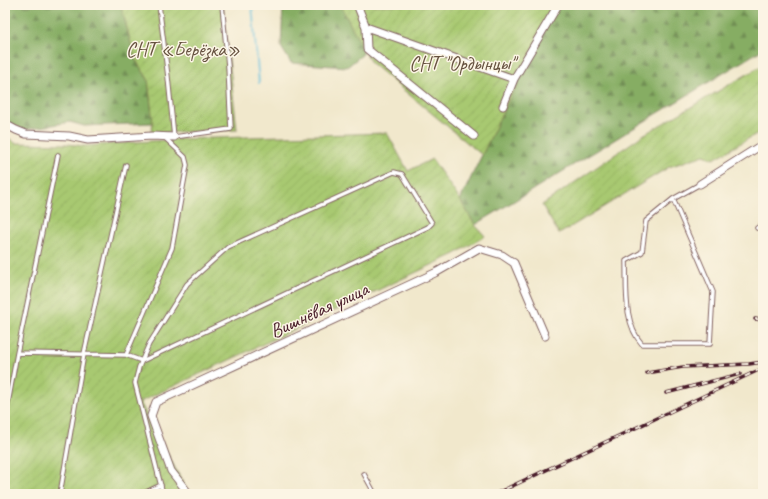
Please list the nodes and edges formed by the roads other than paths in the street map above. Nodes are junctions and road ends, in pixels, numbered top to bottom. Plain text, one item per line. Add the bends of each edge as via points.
1 (159, 5) edge
2 (222, 5) edge
3 (358, 5) edge
4 (556, 6) edge
5 (366, 27) junction
6 (514, 80) junction
7 (503, 106) dead end
8 (5, 124) edge
9 (163, 136) junction
10 (474, 136) dead end
11 (174, 137) junction
12 (763, 144) edge
13 (58, 155) dead end
14 (126, 165) dead end
15 (700, 184) joint
16 (673, 199) junction
17 (763, 224) edge
18 (757, 228) dead end
19 (545, 336) dead end
20 (17, 353) junction
21 (84, 354) junction
22 (126, 355) junction
23 (142, 361) junction
24 (5, 420) edge
25 (364, 474) dead end
26 (161, 485) junction
27 (60, 494) edge
28 (142, 494) edge
29 (163, 494) edge
30 (189, 494) edge
31 (375, 494) edge

1 - 11 lane
2 - 11 lane via 231,128
3 - 5 street
4 - 6 street
5 - 6 street
5 - 10 street via 367,49
6 - 7 street
8 - 9 street via 26,134 69,136 88,140
9 - 11 street
9 - 22 lane via 185,157 187,165 172,248
12 - 15 street
13 - 20 lane
14 - 21 lane
15 - 16 lane
16 - 16 lane via 646,221 642,252 626,261 629,320 635,336 642,344 710,344 713,292
17 - 18 lane
19 - 30 street, Вишнёвая улица via 514,263 502,255 479,248 438,272 156,402 151,416 172,471
20 - 21 lane
20 - 24 lane
21 - 22 lane
21 - 27 lane
22 - 23 lane
23 - 23 lane via 187,284 228,247 394,172 402,174 432,223
23 - 26 lane via 135,383
25 - 31 lane
26 - 28 lane
26 - 29 lane

